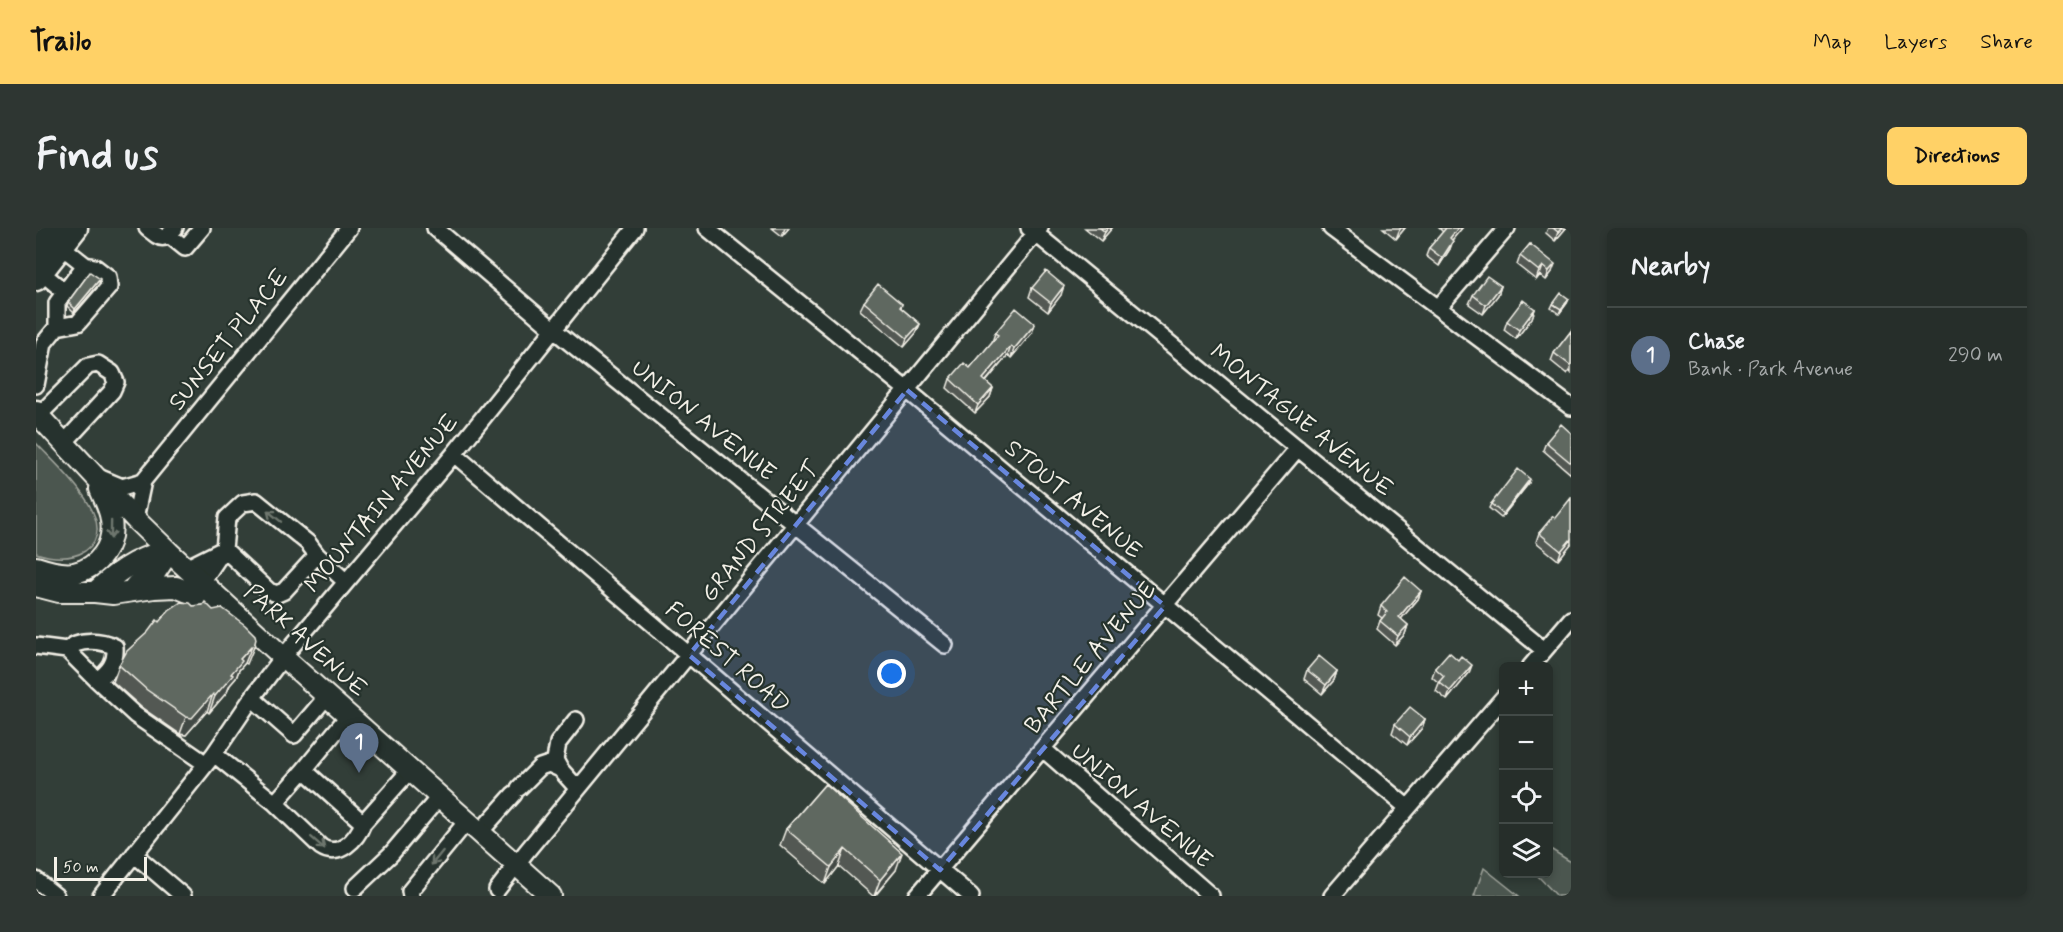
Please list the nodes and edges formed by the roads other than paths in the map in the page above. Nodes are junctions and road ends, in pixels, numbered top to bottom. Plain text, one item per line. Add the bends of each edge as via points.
1 (76, 228) edge
2 (147, 228) edge
3 (202, 228) edge
4 (349, 228) edge
5 (635, 228) edge
6 (707, 228) edge
7 (1331, 228) edge
8 (1507, 228) edge
9 (442, 230) edge
10 (1035, 230) edge
11 (172, 232) edge
12 (58, 237) edge
13 (36, 250) edge
14 (84, 265) junction
15 (37, 278) edge
16 (65, 292) junction
17 (1438, 308) junction
18 (57, 327) junction
19 (554, 330) junction
20 (36, 385) edge
21 (907, 390) junction
22 (1571, 407) edge
23 (37, 413) edge
24 (64, 443) junction
25 (1298, 448) junction
26 (454, 454) junction
27 (94, 476) junction
28 (143, 481) junction
29 (135, 519) junction
30 (796, 525) junction
31 (224, 549) junction
32 (168, 552) junction
33 (317, 555) junction
34 (36, 567) edge
35 (186, 568) junction
36 (202, 582) junction
37 (346, 582) junction
38 (36, 586) edge
39 (132, 590) junction
40 (95, 591) junction
41 (1165, 606) junction
42 (235, 612) junction
43 (1571, 619) edge
44 (945, 645) dead end
45 (36, 646) edge
46 (67, 650) junction
47 (1544, 650) junction
48 (689, 655) junction
49 (283, 657) junction
50 (1534, 662) edge
51 (97, 680) junction
52 (328, 695) junction
53 (252, 698) junction
54 (1499, 702) edge
55 (349, 715) junction
56 (576, 720) dead end
57 (1043, 749) junction
58 (210, 759) junction
59 (560, 769) junction
60 (304, 770) junction
61 (410, 770) junction
62 (578, 789) junction
63 (440, 796) junction
64 (275, 803) junction
65 (1408, 808) junction
66 (363, 823) junction
67 (474, 827) junction
68 (134, 854) junction
69 (516, 864) junction
70 (940, 870) junction
71 (36, 880) edge
72 (355, 888) dead end
73 (497, 890) dead end
74 (540, 892) edge
75 (56, 896) edge
76 (101, 896) edge
77 (183, 896) edge
78 (411, 896) edge
79 (917, 896) edge
80 (971, 896) edge
81 (1211, 896) edge
82 (1332, 896) edge

1 - 12 highway
2 - 11 street via 163,238
3 - 11 street via 186,248
4 - 28 street, SUNSET PLACE
5 - 19 street, MOUNTAIN AVENUE
6 - 21 street, STOUT AVENUE
7 - 17 street
8 - 17 street
9 - 19 street, UNION AVENUE
10 - 21 street, GRAND STREET
10 - 25 street, MONTAGUE AVENUE
12 - 13 highway
12 - 14 street
12 - 15 highway
14 - 16 street
14 - 18 street via 95,267 108,277 109,287 78,323
15 - 16 street
16 - 18 street via 57,303
17 - 22 street
18 - 20 street via 44,343
19 - 26 street, MOUNTAIN AVENUE
19 - 30 street, UNION AVENUE
21 - 30 street, GRAND STREET
21 - 41 street, STOUT AVENUE
23 - 24 main road, PARK AVENUE
23 - 24 street via 88,366 98,364 112,373 116,382 112,391
24 - 27 main road, PARK AVENUE
25 - 41 street, BARTLE AVENUE
25 - 47 street, MONTAGUE AVENUE
26 - 37 street, MOUNTAIN AVENUE
26 - 48 street, FOREST ROAD
27 - 28 street via 122,487
27 - 29 main road, PARK AVENUE
27 -> 34 main road via 111,520 111,541 104,553 92,565 74,573
28 - 29 street, SUNSET PLACE
29 - 32 main road, PARK AVENUE
30 - 44 street, UNION AVENUE
30 - 48 street, GRAND STREET
31 - 33 street via 277,594
33 -> 31 street via 308,543 256,501 243,503 227,518
31 - 35 street
31 - 36 street
32 - 35 main road, PARK AVENUE
32 - 39 main road via 155,573
32 - 40 main road via 139,560
33 - 37 street
35 - 36 main road, PARK AVENUE
36 - 42 main road, PARK AVENUE
37 - 49 street, MOUNTAIN AVENUE
38 - 40 main road via 59,592
39 - 40 main road via 113,594
39 - 42 main road via 176,587
41 - 57 street, BARTLE AVENUE
41 - 65 street, STOUT AVENUE
42 - 49 main road, PARK AVENUE
43 - 47 street
45 - 46 street
46 - 51 street
46 - 51 street via 70,646 103,640 115,646 116,658
47 - 50 street
48 - 62 street, GRAND STREET
48 - 70 street, FOREST ROAD
49 - 52 main road, PARK AVENUE
49 - 53 street, MOUNTAIN AVENUE
51 - 58 street via 135,715
52 - 53 street via 294,735
52 - 55 main road, PARK AVENUE
53 - 58 street, MOUNTAIN AVENUE
54 - 65 street
55 - 60 street
55 - 61 main road, PARK AVENUE
56 - 59 street via 558,743 555,760
57 - 70 street, BARTLE AVENUE
57 - 81 street, UNION AVENUE
58 - 64 street
58 - 68 street, MOUNTAIN AVENUE
59 - 62 street
59 - 67 street via 549,764 540,767
60 - 64 street
60 - 66 street
61 - 63 main road, PARK AVENUE
61 - 66 street
62 - 69 street, GRAND STREET
63 - 67 main road, PARK AVENUE
63 - 72 street via 392,854
64 -> 66 street via 329,851 343,848 360,832
65 - 82 street
67 - 69 main road, PARK AVENUE
67 -> 78 street via 410,891
68 - 76 street, MOUNTAIN AVENUE
68 - 77 street
69 - 73 street, GRAND STREET
69 - 74 main road, PARK AVENUE
70 - 79 street, BARTLE AVENUE
70 - 80 street, FOREST ROAD
71 - 75 street

